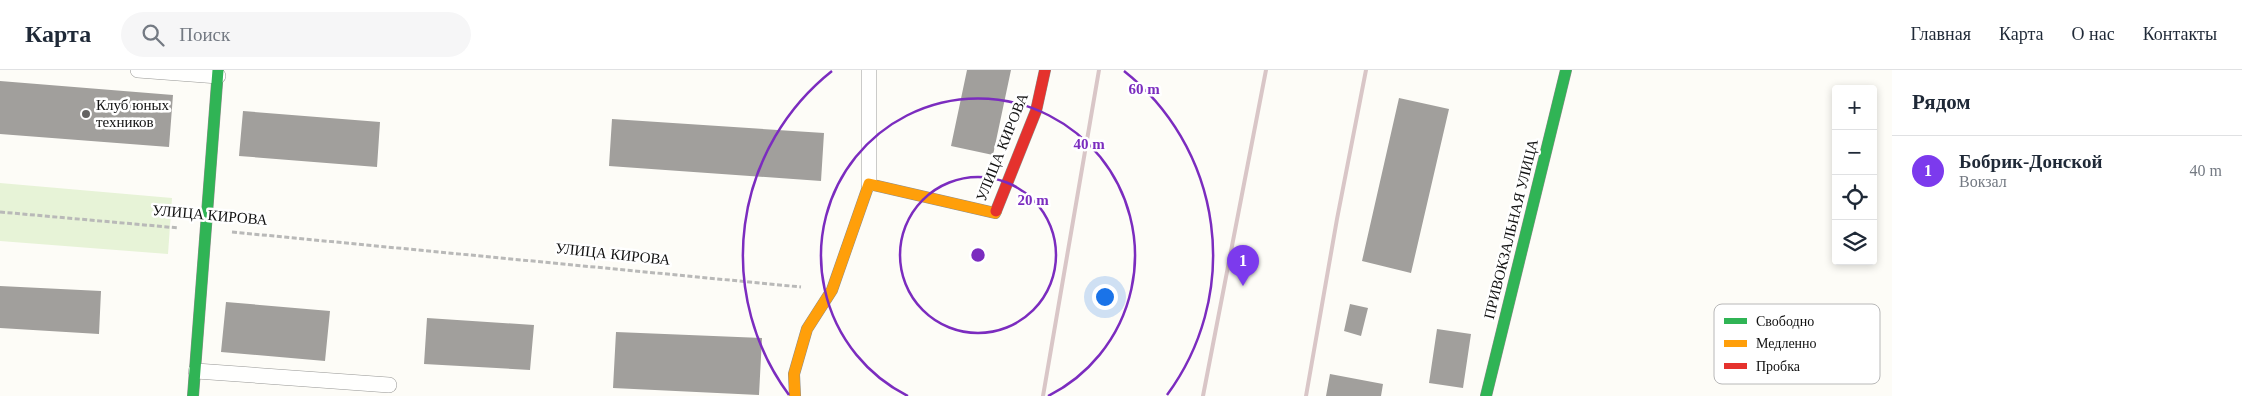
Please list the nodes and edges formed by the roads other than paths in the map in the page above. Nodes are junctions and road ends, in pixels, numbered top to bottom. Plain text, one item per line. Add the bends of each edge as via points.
1 (138, 70) edge
2 (869, 70) edge
3 (1046, 70) edge
4 (1566, 70) edge
5 (218, 73) edge
6 (869, 184) junction
7 (196, 371) junction
8 (389, 385) dead end
9 (193, 396) edge
10 (795, 396) edge
11 (1486, 396) edge

1 - 5 lane
2 - 6 lane
3 - 6 street, УЛИЦА КИРОВА via 1036,111 995,213
4 - 11 street, ПРИВОКЗАЛЬНАЯ УЛИЦА
5 - 7 street
6 - 10 street via 832,290 807,329 794,374
7 - 8 lane
7 - 9 street

